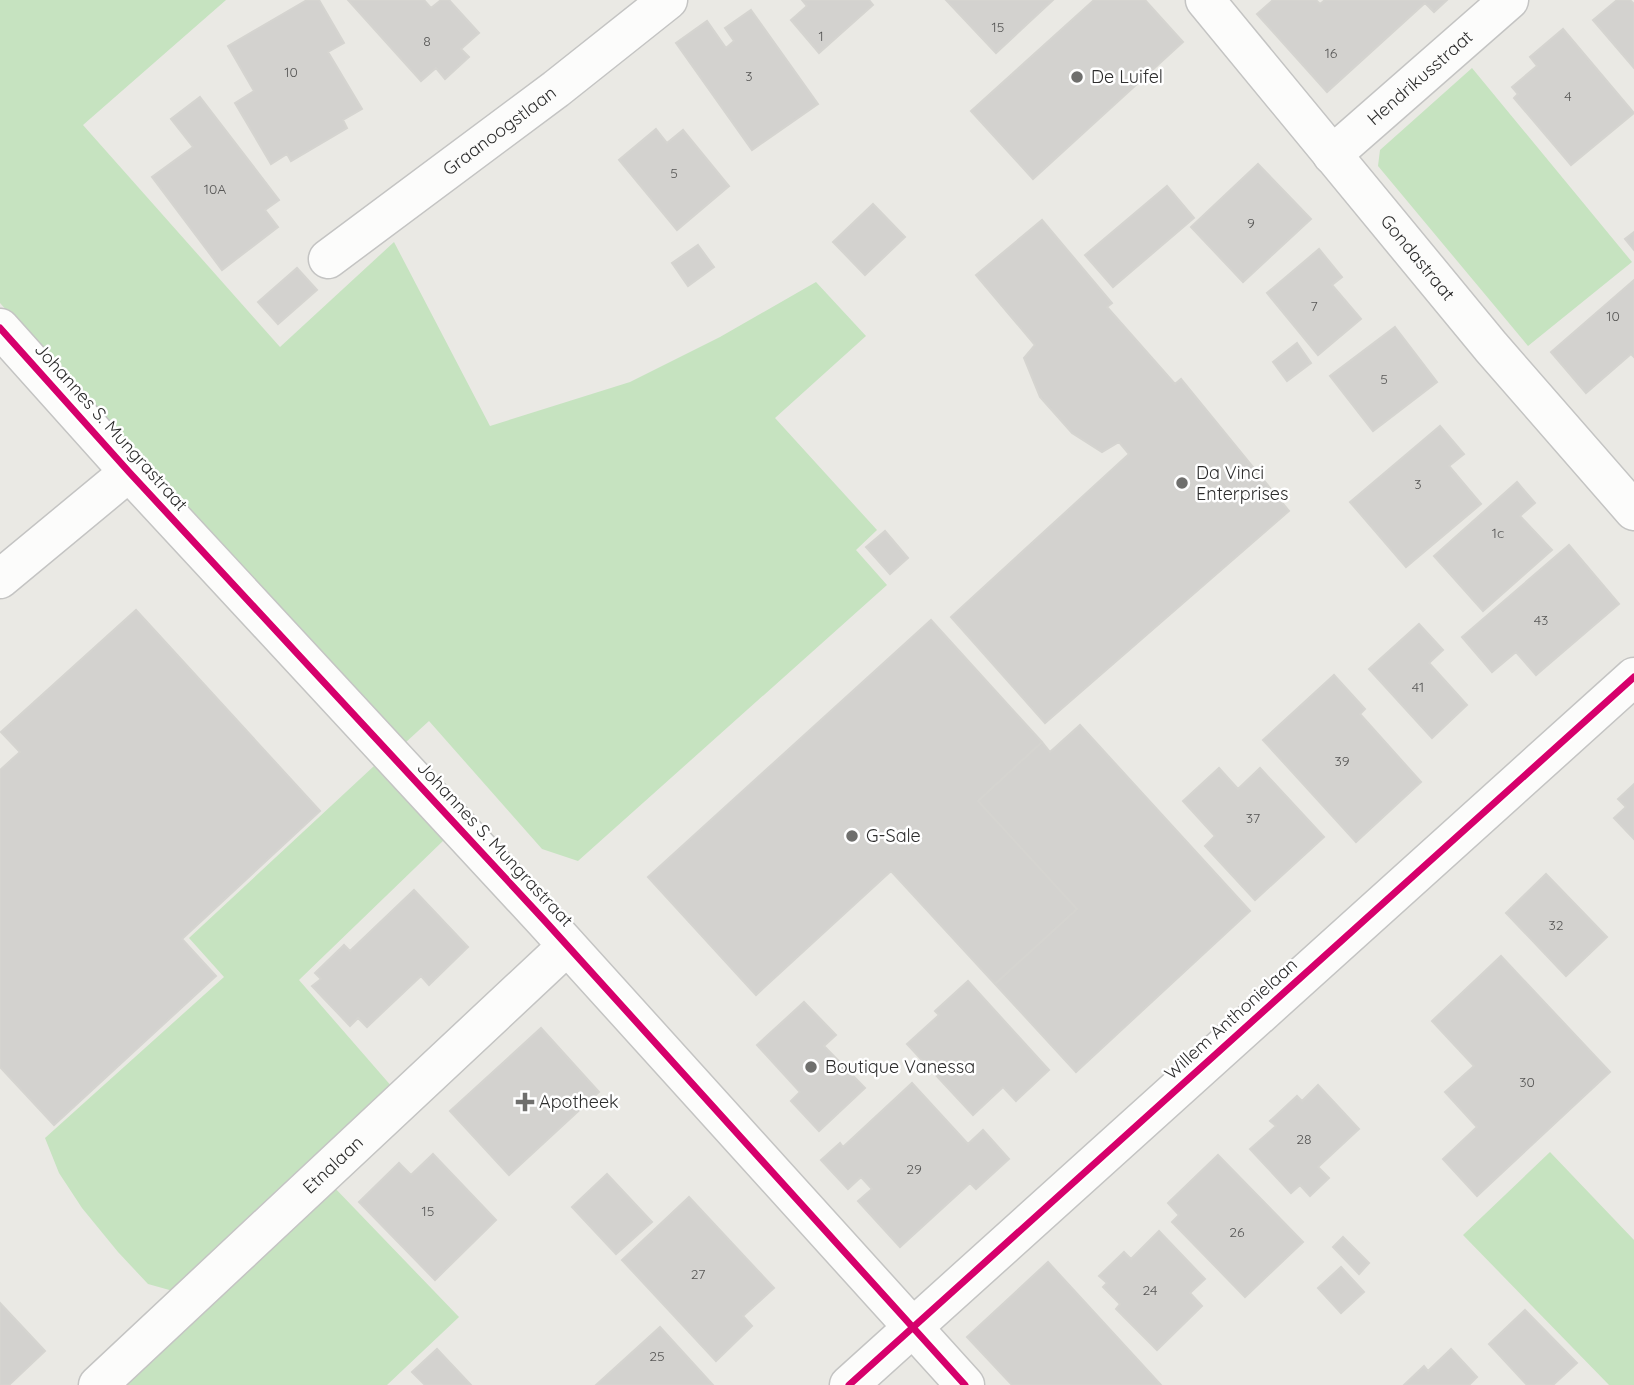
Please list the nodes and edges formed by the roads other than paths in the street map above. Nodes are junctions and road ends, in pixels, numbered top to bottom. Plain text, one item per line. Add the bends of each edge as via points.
1 (668, 0) edge
2 (1205, 0) edge
3 (1509, 0) edge
4 (1332, 155) junction
5 (328, 259) dead end
6 (0, 328) edge
7 (129, 472) junction
8 (1634, 511) edge
9 (0, 579) edge
10 (1634, 677) edge
11 (567, 946) junction
12 (912, 1327) junction
13 (98, 1385) edge
14 (849, 1385) edge
15 (965, 1385) edge

1 - 5 street, Graanoogstlaan
2 - 4 street, Gondastraat
3 - 4 street, Hendrikusstraat
4 - 8 street, Gondastraat
6 - 7 street, Johannes S. Mungrastraat
7 - 9 street
7 - 11 street, Johannes S. Mungrastraat
10 - 12 street, Willem Anthonielaan
11 - 12 street, Johannes S. Mungrastraat
11 - 13 street, Etnalaan
12 - 14 street, Willem Anthonielaan
12 - 15 street, Johannes S. Mungrastraat

